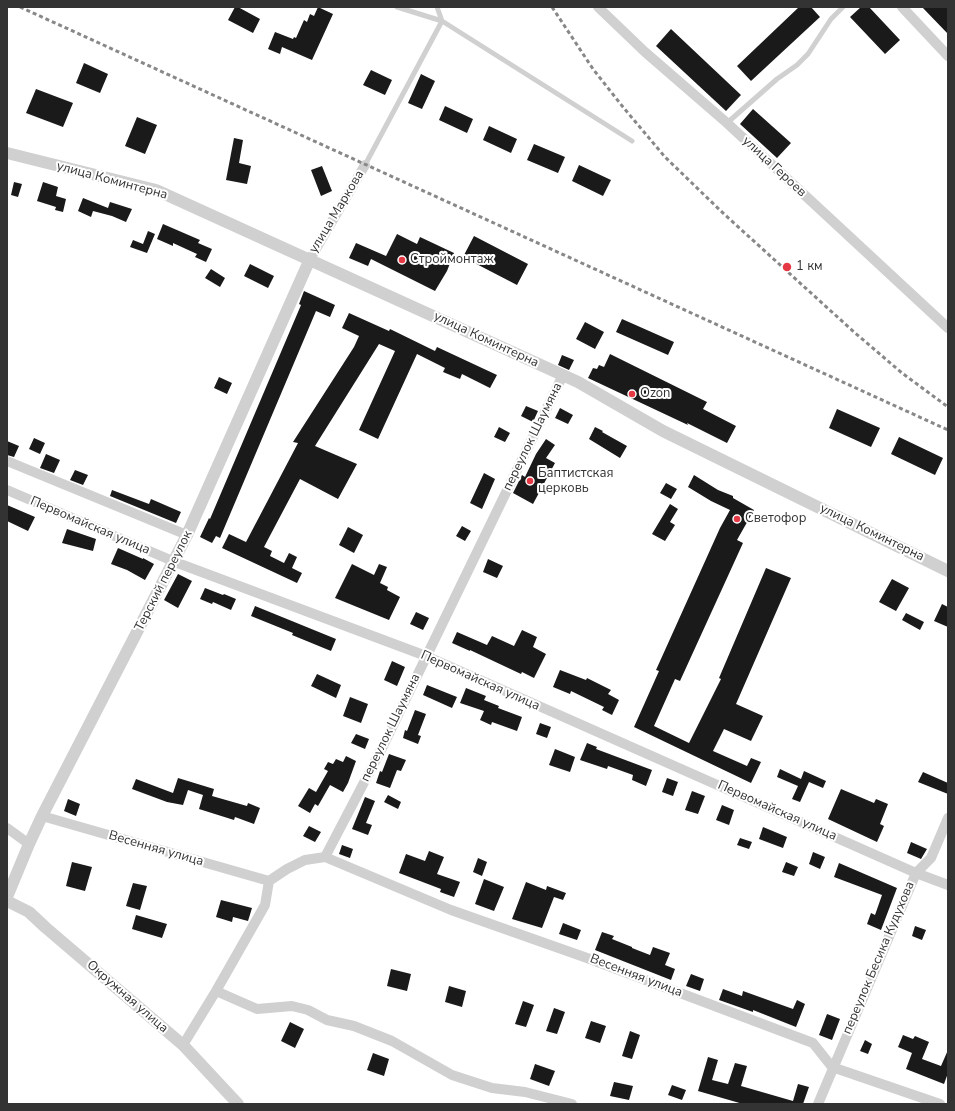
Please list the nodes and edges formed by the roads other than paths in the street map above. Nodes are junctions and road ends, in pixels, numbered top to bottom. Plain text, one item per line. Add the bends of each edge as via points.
1 (397, 7) edge
2 (437, 7) edge
3 (598, 7) edge
4 (843, 7) edge
5 (902, 7) edge
6 (442, 21) junction
7 (948, 56) edge
8 (727, 124) junction
9 (632, 142) dead end
10 (7, 153) edge
11 (365, 165) joint
12 (310, 259) junction
13 (948, 328) edge
14 (563, 375) junction
15 (7, 462) edge
16 (7, 490) edge
17 (187, 535) junction
18 (175, 562) junction
19 (948, 570) edge
20 (426, 656) junction
21 (42, 816) junction
22 (948, 818) edge
23 (7, 828) edge
24 (29, 844) junction
25 (325, 857) junction
26 (916, 873) junction
27 (269, 881) junction
28 (948, 885) edge
29 (7, 897) edge
30 (7, 901) edge
31 (216, 991) junction
32 (183, 1045) junction
33 (832, 1067) junction
34 (238, 1104) edge
35 (572, 1104) edge
36 (818, 1104) edge
37 (940, 1104) edge

1 - 6 lane
2 - 6 lane
3 - 8 street, улица Героев
4 - 8 lane via 808,54
5 - 7 street
6 - 9 lane
6 - 11 lane
8 - 13 street, улица Героев
10 - 12 street, улица Коминтерна via 156,190
11 - 12 street, улица Маркова
12 - 14 street, улица Коминтерна
12 - 17 street, Терский переулок
14 - 19 street, улица Коминтерна via 663,431
14 - 20 street, переулок Шаумяна
15 - 17 street
16 - 18 street, Первомайская улица
17 - 18 street, Терский переулок
18 - 20 street, Первомайская улица
18 - 21 street, Терский переулок
20 - 25 street, переулок Шаумяна
20 - 26 street, Первомайская улица
21 - 24 street, Терский переулок
21 - 27 street, Весенняя улица
22 - 26 street, переулок Бесика Кудухова via 931,858
23 - 24 street
24 - 29 street, Терский переулок
25 - 27 street via 305,860
25 - 33 street, Весенняя улица via 451,910 813,1043
26 - 28 street, Первомайская улица
26 - 33 street, переулок Бесика Кудухова
27 - 31 street via 265,905
30 - 32 street, Окружная улица via 29,912
31 - 32 street
31 - 35 street via 257,1009 292,1006 308,1010 327,1020 354,1026 392,1041 452,1075 492,1088 525,1092
32 - 34 street, Окружная улица
33 - 36 street, переулок Бесика Кудухова
33 - 37 street

